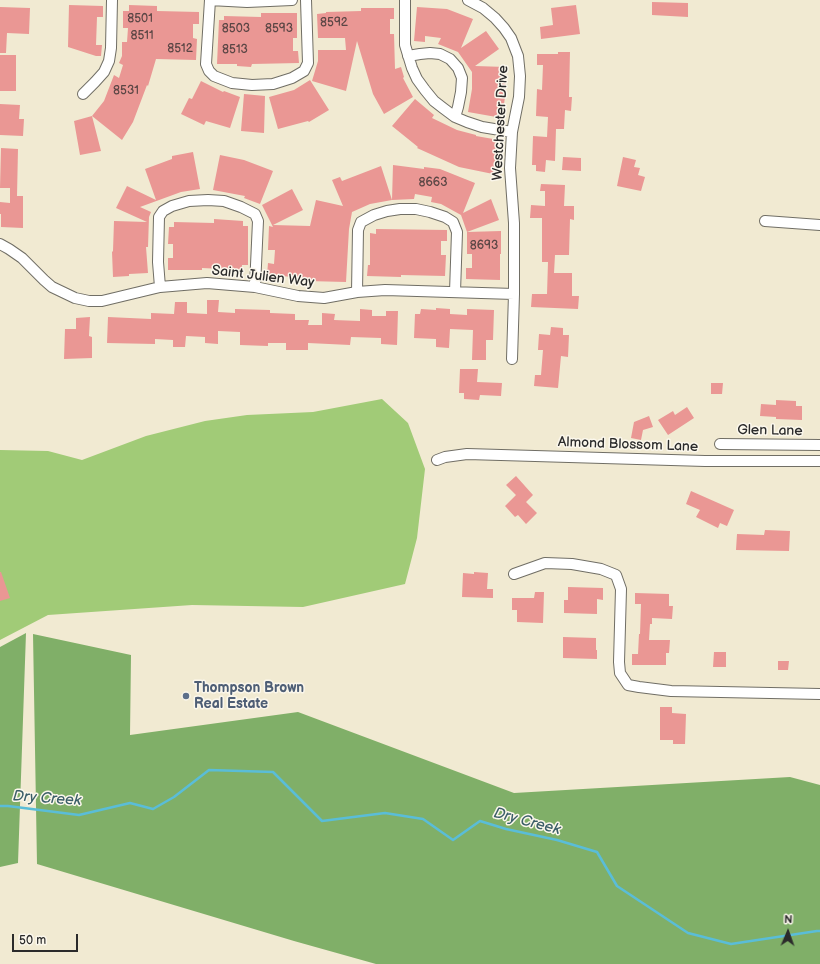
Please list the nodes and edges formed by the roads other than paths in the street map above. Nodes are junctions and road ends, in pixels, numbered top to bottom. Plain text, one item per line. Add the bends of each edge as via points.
1 (112, 0) edge
2 (210, 0) edge
3 (292, 0) edge
4 (306, 0) edge
5 (405, 0) edge
6 (468, 0) edge
7 (408, 56) junction
8 (83, 94) dead end
9 (455, 117) junction
10 (512, 132) junction
11 (765, 221) dead end
12 (820, 225) edge
13 (0, 244) edge
14 (160, 287) junction
15 (255, 287) junction
16 (357, 292) junction
17 (455, 292) junction
18 (514, 294) junction
19 (512, 360) dead end
20 (720, 444) dead end
21 (820, 445) edge
22 (437, 460) dead end
23 (820, 461) edge
24 (514, 574) dead end
25 (820, 694) edge

1 - 8 street via 109,61 104,72
2 - 3 street
2 - 4 street via 206,64 209,71 214,76 232,82 252,85 273,84 304,71 308,64
5 - 7 street via 405,45
6 - 10 street, Westchester Drive via 483,8 504,28 518,56 519,97
7 - 9 street via 417,79 425,90 434,101
7 - 9 street via 440,54 450,59 458,68 462,78
9 - 10 street
10 - 18 street, Westchester Drive via 510,168 514,223
11 - 12 street
13 - 14 street, Saint Julien Way via 22,258 52,287 75,298 102,301
14 - 15 street, Saint Julien Way via 207,283
14 - 15 street via 159,218 163,211 172,206 189,201 208,200 224,201 255,214 258,221
15 - 16 street, Saint Julien Way via 298,296 324,298
16 - 17 street, Saint Julien Way
16 - 17 street via 358,230 361,222 374,214 400,209 430,212 453,222 457,232
17 - 18 street, Saint Julien Way
18 - 19 street, Westchester Drive
20 - 21 street, Glen Lane
22 - 23 street, Almond Blossom Lane via 467,454 705,461
24 - 25 street via 545,563 572,564 601,569 616,575 621,589 618,662 620,673 628,685 671,692

